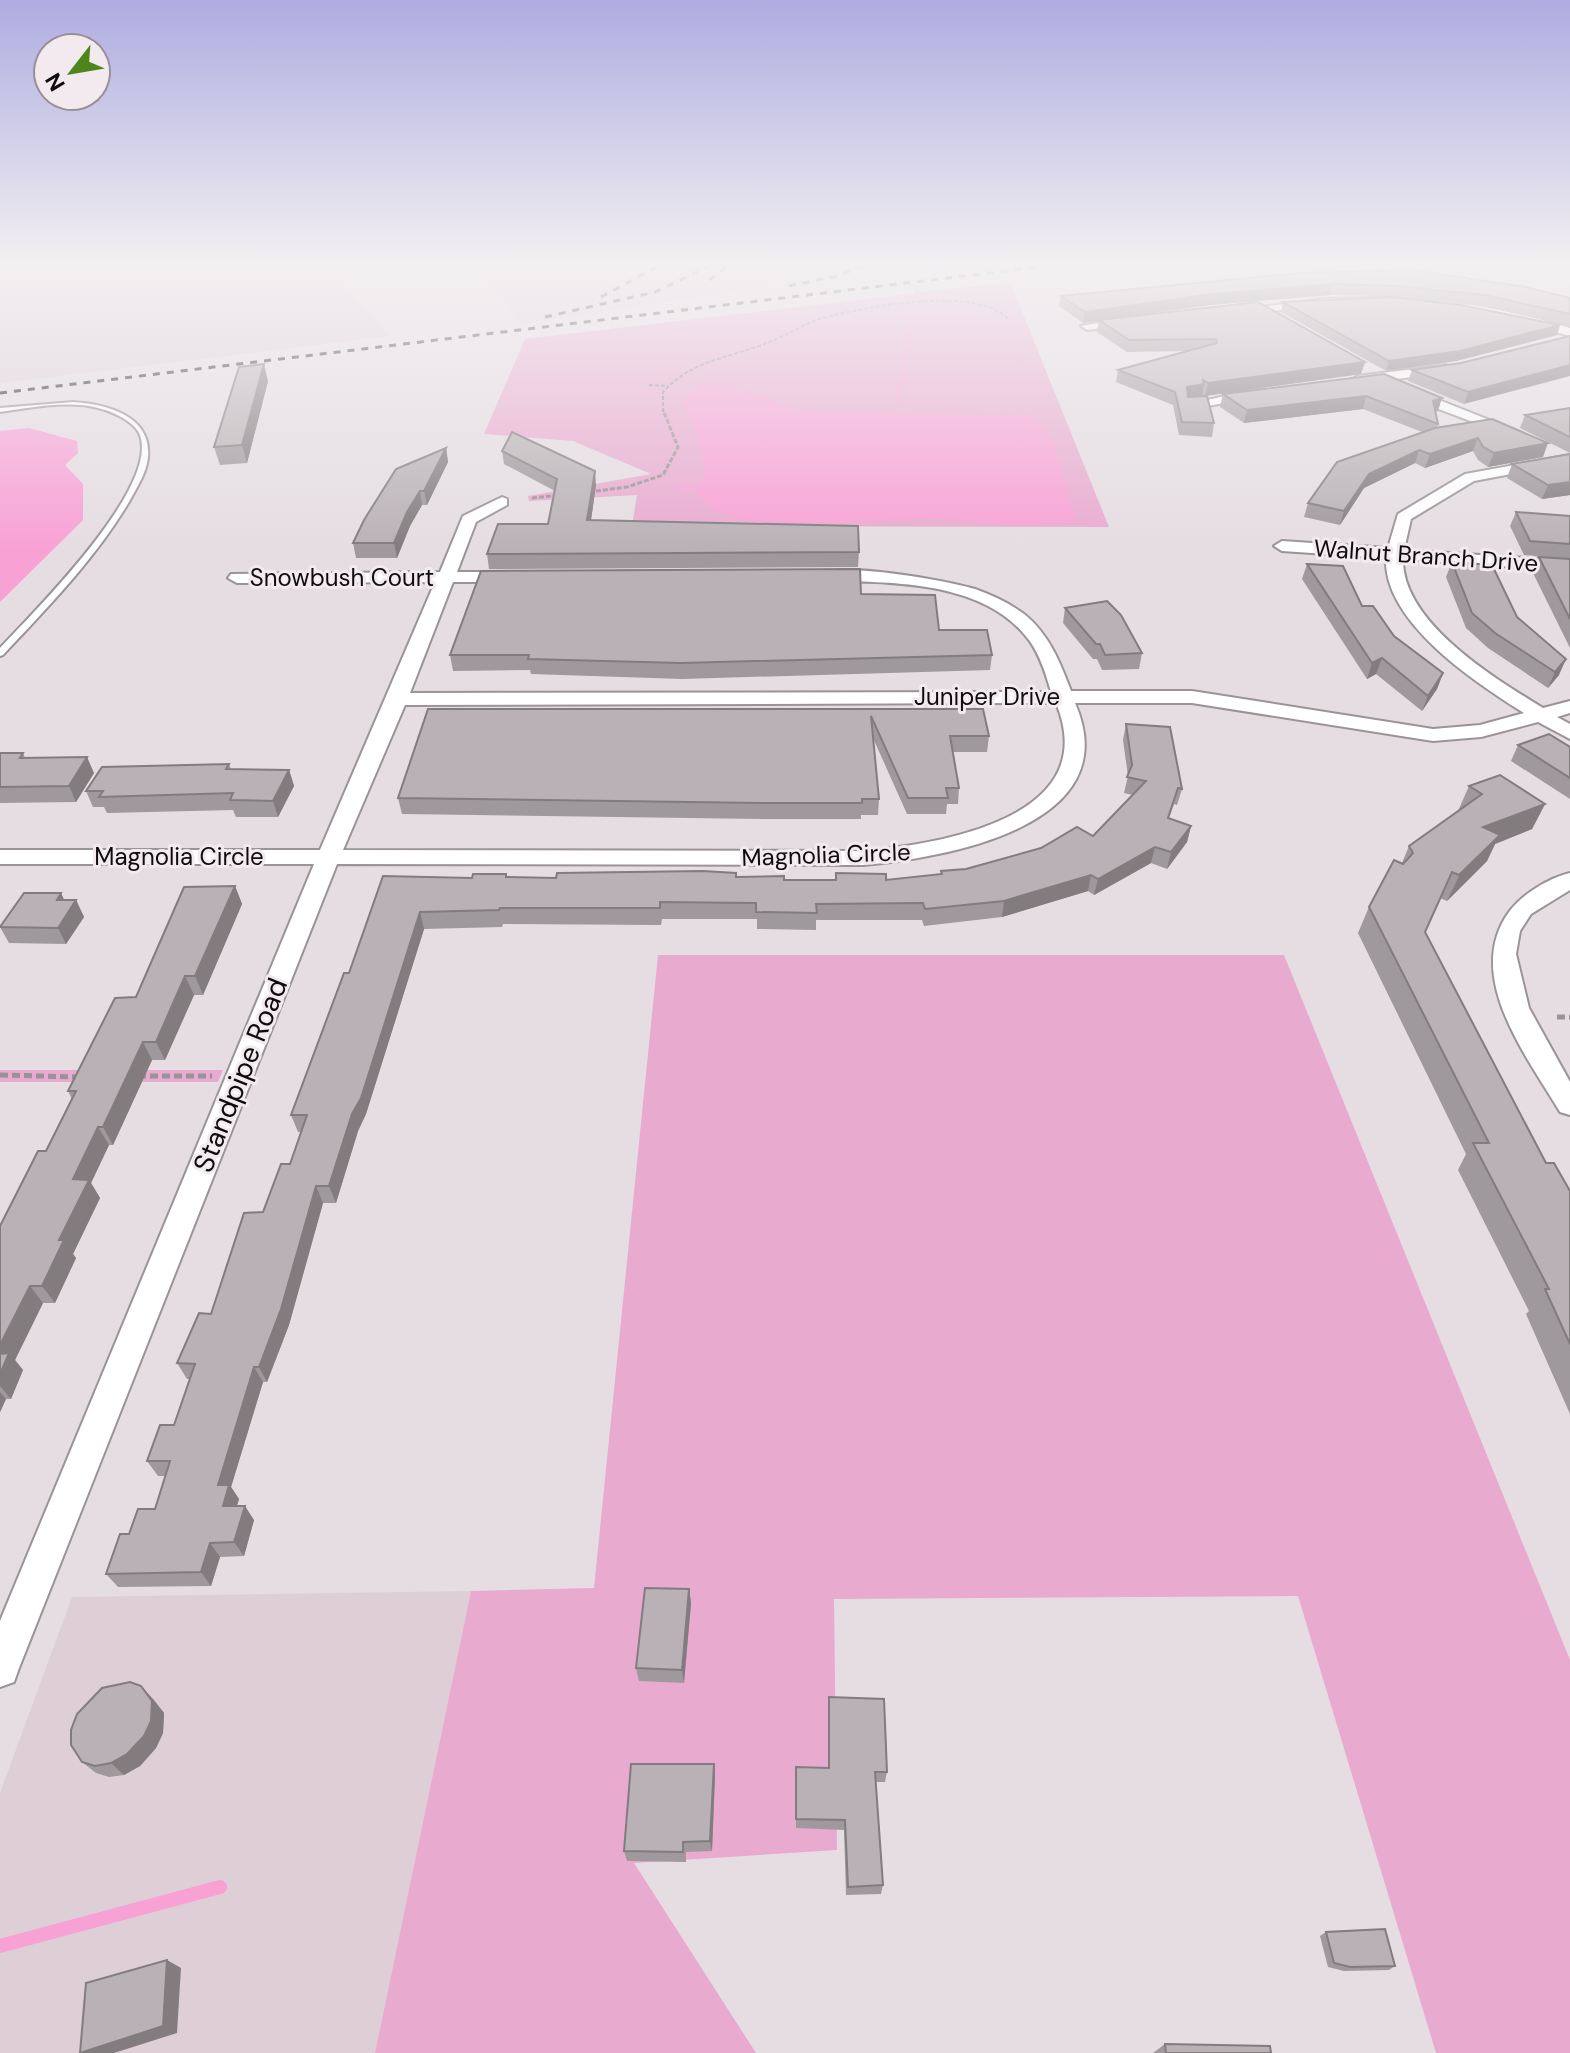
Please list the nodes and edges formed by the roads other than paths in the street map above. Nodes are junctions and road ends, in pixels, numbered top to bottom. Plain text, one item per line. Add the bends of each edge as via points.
1 (1354, 362) edge
2 (1457, 368) edge
3 (1381, 377) junction
4 (1350, 381) edge
5 (1275, 391) edge
6 (1192, 405) edge
7 (0, 410) edge
8 (1524, 438) edge
9 (1538, 445) edge
10 (1568, 459) edge
11 (502, 502) dead end
12 (1282, 546) dead end
13 (1395, 555) junction
14 (1570, 566) edge
15 (799, 576) edge
16 (531, 577) edge
17 (237, 578) dead end
18 (446, 578) junction
19 (0, 653) edge
20 (1063, 697) junction
21 (398, 699) junction
22 (1570, 707) edge
23 (1540, 715) junction
24 (1570, 733) edge
25 (0, 857) edge
26 (328, 858) junction
27 (1570, 880) edge
28 (1570, 1105) edge
29 (0, 1668) edge

1 - 3 street
2 - 3 street
3 - 4 street
3 - 8 street
5 - 6 street
7 - 19 lane via 61,404 98,407 135,426 144,445 142,467 120,512
9 - 10 street
10 - 13 street via 1470,477 1438,493 1404,517
11 - 18 street, Standpipe Road via 469,519
12 - 13 street, Walnut Branch Drive
13 - 14 street, Walnut Branch Drive
13 - 23 street via 1396,577 1429,630
15 - 20 street, Magnolia Circle via 902,580 948,588 1002,607 1032,628 1048,650
16 - 18 street
17 - 18 street, Snowbush Court
18 - 21 street, Standpipe Road
20 - 21 street, Juniper Drive
20 - 23 street, Juniper Drive via 1192,697 1433,735 1481,731
20 - 26 street, Magnolia Circle via 1075,731 1071,764 1058,788 1031,816 971,840 906,855
21 - 26 street, Standpipe Road
22 - 23 street, Juniper Drive
23 - 24 street
25 - 26 street, Magnolia Circle
26 - 29 street, Standpipe Road
27 - 28 street via 1521,911 1506,938 1502,971 1517,1012

